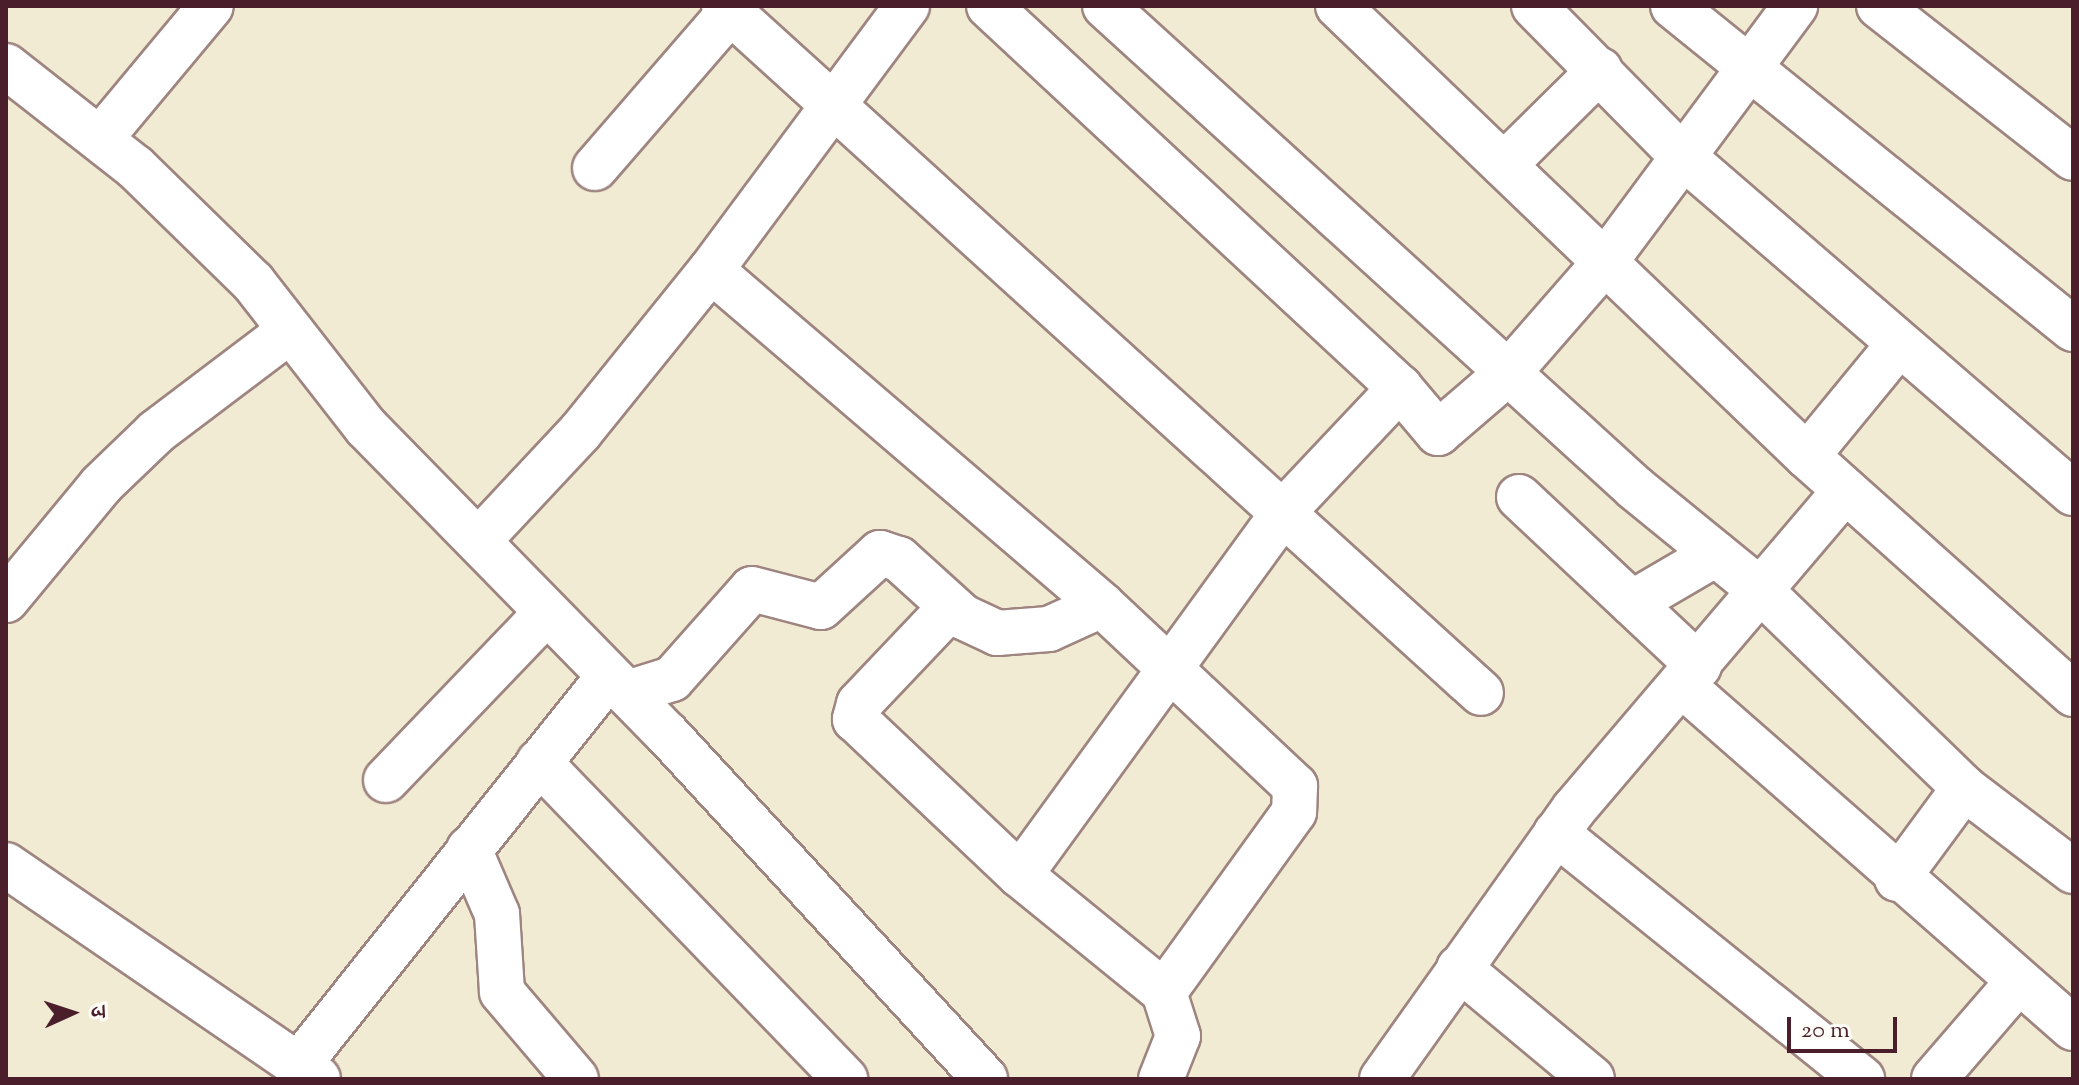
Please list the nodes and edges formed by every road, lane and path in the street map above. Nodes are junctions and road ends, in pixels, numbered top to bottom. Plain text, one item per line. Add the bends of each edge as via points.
1 (211, 6) edge
2 (907, 6) edge
3 (989, 6) edge
4 (1105, 6) edge
5 (1338, 6) edge
6 (1534, 6) edge
7 (1673, 6) edge
8 (1795, 6) edge
9 (1879, 6) edge
10 (727, 9) edge
11 (6, 66) edge
12 (1748, 67) junction
13 (1600, 70) junction
14 (836, 103) junction
15 (100, 139) junction
16 (1680, 154) junction
17 (2073, 158) edge
18 (1504, 165) junction
19 (595, 168) dead end
20 (1605, 262) junction
21 (711, 270) junction
22 (2073, 329) edge
23 (288, 332) junction
24 (1899, 344) junction
25 (1510, 371) junction
26 (1400, 388) junction
27 (1807, 456) junction
28 (1845, 491) junction
29 (2073, 493) edge
30 (1519, 497) dead end
31 (1285, 510) junction
32 (481, 538) junction
33 (1716, 554) junction
34 (1760, 590) junction
35 (6, 600) edge
36 (1632, 603) junction
37 (1102, 605) junction
38 (950, 608) junction
39 (546, 613) junction
40 (1174, 670) junction
41 (1690, 676) junction
42 (618, 684) junction
43 (1481, 693) dead end
44 (2073, 694) edge
45 (539, 762) junction
46 (386, 780) dead end
47 (1964, 788) junction
48 (1556, 833) junction
49 (469, 849) junction
50 (6, 865) edge
51 (2073, 871) edge
52 (1020, 875) junction
53 (1897, 879) junction
54 (1459, 968) junction
55 (2017, 983) junction
56 (1164, 992) junction
57 (2073, 1028) edge
58 (942, 1064) edge
59 (309, 1071) edge
60 (576, 1079) edge
61 (845, 1079) edge
62 (985, 1079) edge
63 (1161, 1079) edge
64 (1382, 1079) edge
65 (1592, 1079) edge
66 (1862, 1079) edge
67 (1934, 1079) edge

1 - 15 street
2 - 14 street
3 - 26 street
4 - 25 street
5 - 18 street
6 - 13 street
7 - 12 street
8 - 12 street
9 - 17 street
10 - 14 street
10 - 19 street
11 - 15 street
12 - 16 street
12 - 22 street
13 - 16 street
13 - 18 street
14 - 21 street
14 - 31 street
15 - 23 street via 253,282
16 - 20 street
16 - 24 street
18 - 20 street
20 - 25 street
20 - 27 street
21 - 32 street via 581,431
21 - 37 street
23 - 32 street via 366,427
23 - 35 street via 156,432 101,485
24 - 27 street
24 - 29 street
25 - 26 street via 1438,433
25 - 33 street
26 - 31 street
27 - 28 street
28 - 34 street
28 - 44 street
30 - 36 street
31 - 40 street
31 - 43 street
32 - 39 street
33 - 34 street
33 - 36 street
34 - 41 street
34 - 47 street
36 - 41 street
37 - 38 street via 1017,635 979,627
37 - 40 street
38 - 42 street via 899,559 880,553 821,607 752,589 672,679
38 - 52 street via 859,704 855,719
39 - 42 street
39 - 46 street
40 - 52 street
40 - 56 street via 1297,795 1294,812
41 - 48 street
41 - 53 street
42 - 45 street
42 - 58 street
45 - 49 street
45 - 61 street
47 - 51 street
47 - 53 street
48 - 54 street
48 - 66 street
49 - 59 street
49 - 60 street via 497,914 502,992
50 - 59 street
52 - 56 street
53 - 55 street
54 - 64 street
54 - 65 street
55 - 57 street
55 - 67 street
56 - 63 street via 1178,1036
58 - 62 street

